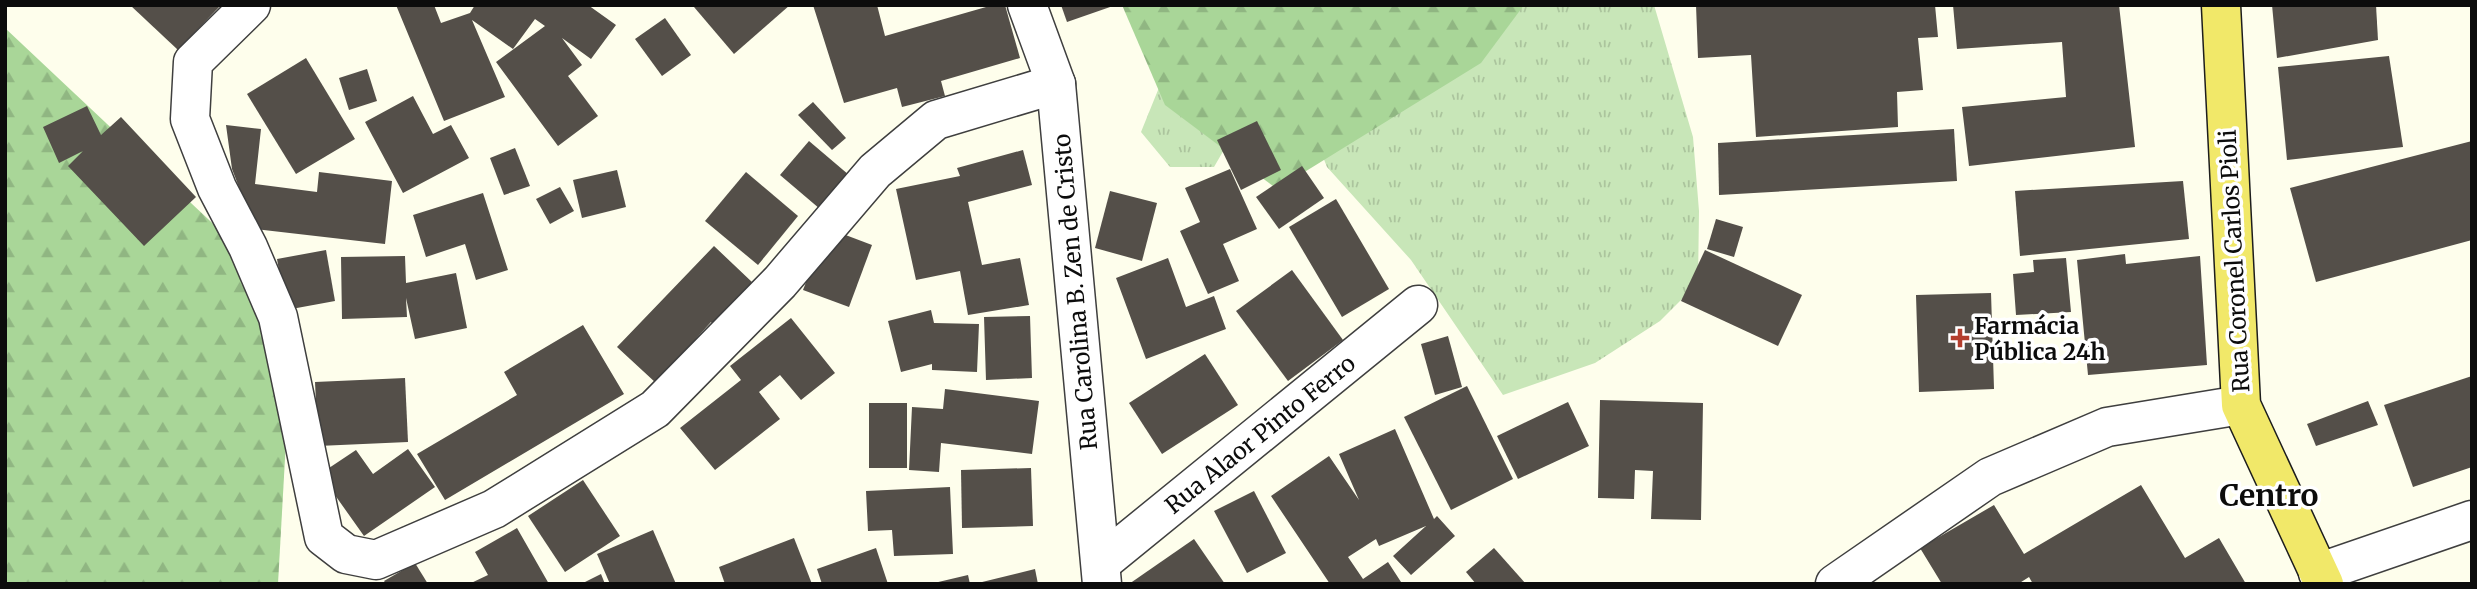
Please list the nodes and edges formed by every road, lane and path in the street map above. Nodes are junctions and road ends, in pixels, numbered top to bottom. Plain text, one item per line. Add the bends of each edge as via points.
1 (1027, 5) edge
2 (2221, 5) edge
3 (256, 9) edge
4 (1056, 84) junction
5 (1418, 305) dead end
6 (2241, 405) junction
7 (2472, 520) edge
8 (1102, 573) edge
9 (2321, 578) edge
10 (1835, 584) edge

1 - 4 street, Rua Carolina B. Zen de Cristo
2 - 6 main road, Rua Coronel Carlos Pioli
3 - 4 street via 192,62 190,119 278,317 324,537 345,554 376,560 494,509 654,409 780,282 875,171 936,120
4 - 8 street, Rua Carolina B. Zen de Cristo
5 - 8 street, Rua Alaor Pinto Ferro
6 - 9 main road, Rua Coronel Carlos Pioli
6 - 10 street via 2107,426 2002,472
7 - 9 street

